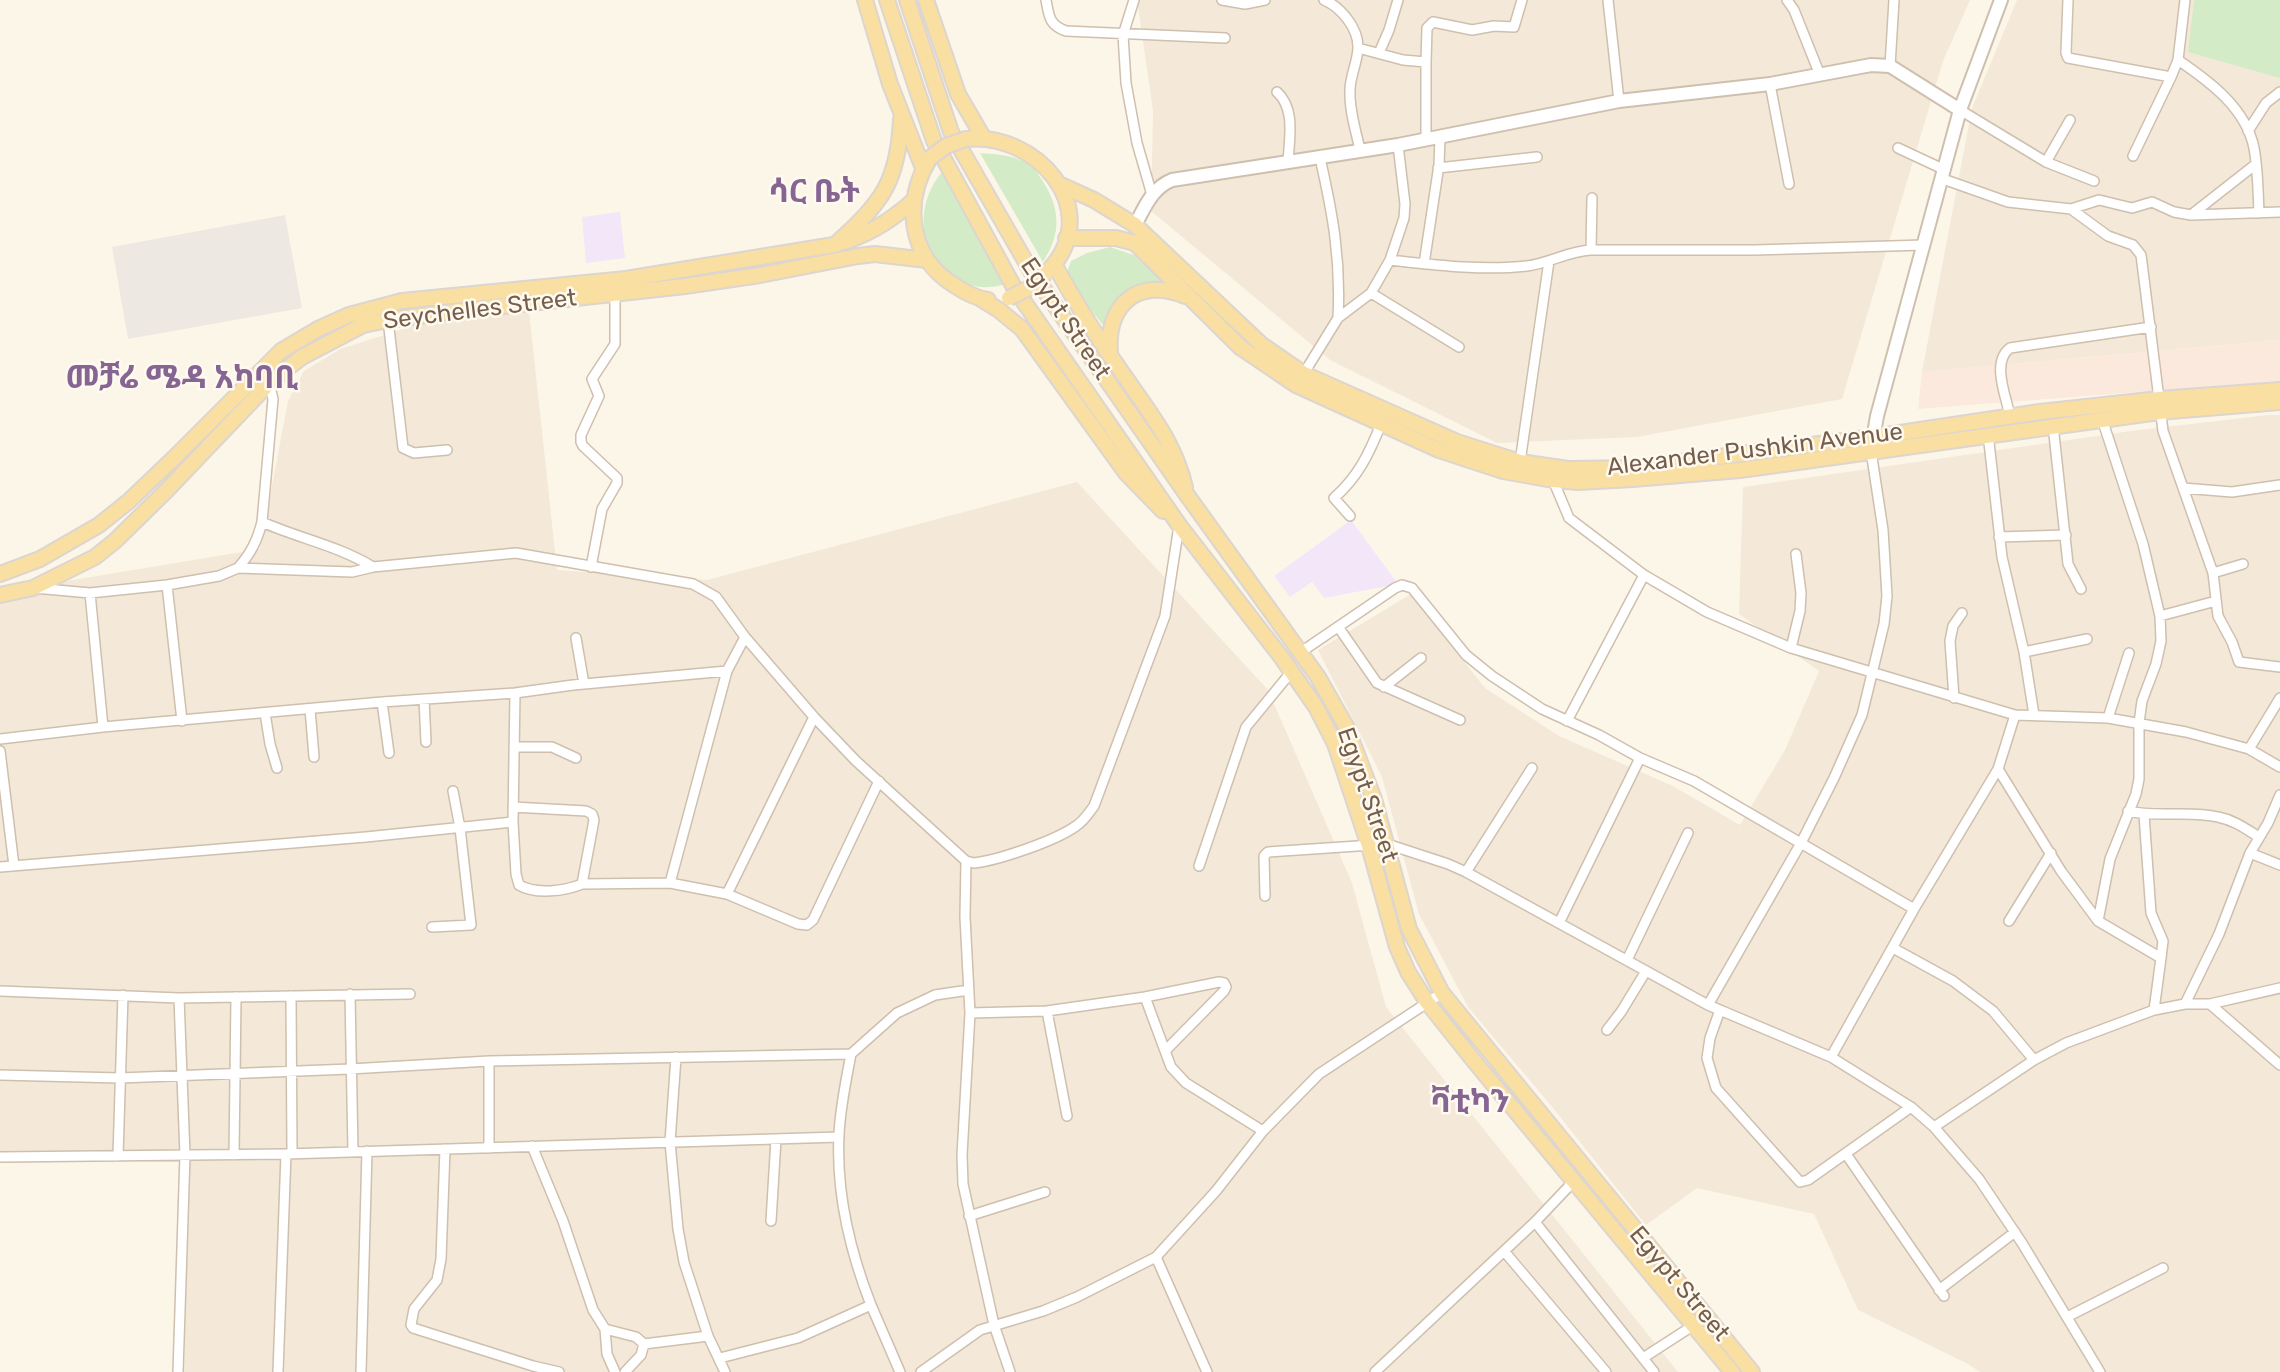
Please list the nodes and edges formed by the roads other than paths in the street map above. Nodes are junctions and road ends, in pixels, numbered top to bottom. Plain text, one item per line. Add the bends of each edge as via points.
1 (865, 0) edge
2 (887, 0) edge
3 (907, 0) edge
4 (926, 0) edge
5 (1046, 0) edge
6 (1135, 0) edge
7 (1223, 0) edge
8 (1265, 0) edge
9 (1326, 0) edge
10 (1398, 0) edge
11 (1522, 0) edge
12 (1608, 0) edge
13 (1787, 0) edge
14 (1894, 0) edge
15 (2001, 0) edge
16 (2068, 0) edge
17 (2185, 0) edge
18 (1123, 35) junction
19 (1225, 38) dead end
20 (1358, 48) junction
21 (1379, 53) junction
22 (2178, 60) junction
23 (1426, 62) junction
24 (1889, 66) junction
25 (1820, 75) junction
26 (2171, 77) junction
27 (1770, 84) junction
28 (1277, 92) dead end
29 (2280, 92) edge
30 (1619, 101) junction
31 (1960, 110) junction
32 (901, 115) junction
33 (2070, 120) dead end
34 (2248, 131) junction
35 (984, 137) junction
36 (1440, 137) junction
37 (1426, 140) junction
38 (1398, 145) junction
39 (1898, 148) dead end
40 (1360, 150) junction
41 (2133, 156) dead end
42 (1537, 157) dead end
43 (1320, 158) junction
44 (2046, 162) junction
45 (926, 163) junction
46 (1289, 163) junction
47 (2256, 164) junction
48 (1438, 168) junction
49 (1944, 175) junction
50 (2094, 181) dead end
51 (1789, 184) dead end
52 (1061, 185) junction
53 (1152, 195) junction
54 (1592, 198) dead end
55 (913, 201) junction
56 (2071, 209) junction
57 (2259, 212) junction
58 (2280, 212) edge
59 (2191, 215) junction
60 (1135, 225) junction
61 (1066, 238) junction
62 (834, 245) junction
63 (1924, 245) junction
64 (1591, 250) junction
65 (927, 260) junction
66 (1390, 260) junction
67 (1549, 261) junction
68 (1424, 264) junction
69 (1050, 269) junction
70 (1371, 293) junction
71 (615, 294) junction
72 (1187, 296) junction
73 (981, 299) junction
74 (1338, 318) junction
75 (388, 320) junction
76 (2151, 327) junction
77 (1459, 346) dead end
78 (1110, 354) junction
79 (263, 368) junction
80 (1300, 379) junction
81 (270, 382) junction
82 (2280, 390) edge
83 (2280, 402) edge
84 (2159, 405) junction
85 (2010, 416) junction
86 (2102, 419) junction
87 (2045, 421) junction
88 (1381, 424) junction
89 (1988, 434) junction
90 (1872, 444) junction
91 (1455, 449) junction
92 (447, 450) dead end
93 (1520, 462) junction
94 (1553, 480) junction
95 (2280, 485) edge
96 (2183, 488) junction
97 (1187, 495) junction
98 (1350, 516) dead end
99 (262, 522) junction
100 (1178, 522) junction
101 (2066, 535) junction
102 (1999, 537) junction
103 (1796, 554) dead end
104 (2243, 564) dead end
105 (373, 567) junction
106 (591, 567) junction
107 (238, 568) junction
108 (2213, 573) junction
109 (0, 574) edge
110 (1644, 575) junction
111 (167, 585) junction
112 (33, 588) junction
113 (2081, 589) dead end
114 (90, 593) junction
115 (0, 595) edge
116 (2216, 601) junction
117 (1962, 613) dead end
118 (2160, 616) junction
119 (1339, 628) junction
120 (745, 637) junction
121 (576, 638) dead end
122 (2087, 639) dead end
123 (1791, 648) junction
124 (1301, 652) junction
125 (2024, 652) junction
126 (2129, 653) dead end
127 (1421, 658) dead end
128 (2280, 667) edge
129 (727, 671) junction
130 (1292, 671) junction
131 (1873, 673) junction
132 (584, 684) junction
133 (1384, 687) junction
134 (515, 693) junction
135 (1954, 698) junction
136 (2280, 698) edge
137 (424, 699) junction
138 (382, 702) junction
139 (310, 709) junction
140 (265, 713) junction
141 (2015, 715) junction
142 (2034, 715) junction
143 (814, 717) junction
144 (2108, 718) junction
145 (1460, 720) dead end
146 (182, 721) junction
147 (1567, 721) junction
148 (2139, 723) junction
149 (103, 727) junction
150 (0, 739) edge
151 (426, 742) dead end
152 (514, 747) junction
153 (2249, 749) junction
154 (0, 751) edge
155 (388, 752) dead end
156 (314, 757) dead end
157 (576, 758) dead end
158 (1640, 758) junction
159 (2280, 766) edge
160 (277, 768) dead end
161 (1532, 768) dead end
162 (1998, 769) junction
163 (879, 781) junction
164 (453, 791) dead end
165 (2280, 795) edge
166 (513, 807) junction
167 (2128, 811) junction
168 (2144, 815) junction
169 (513, 822) junction
170 (460, 828) junction
171 (5, 830) edge
172 (1688, 833) dead end
173 (2259, 837) junction
174 (1801, 843) junction
175 (1387, 844) junction
176 (1368, 846) junction
177 (2050, 853) junction
178 (2250, 853) junction
179 (966, 861) junction
180 (2280, 865) edge
181 (14, 866) junction
182 (1199, 866) dead end
183 (0, 867) edge
184 (1466, 872) junction
185 (670, 883) junction
186 (582, 884) junction
187 (727, 894) junction
188 (1265, 896) dead end
189 (1914, 909) junction
190 (2009, 920) dead end
191 (2098, 921) junction
192 (1559, 923) junction
193 (432, 926) dead end
194 (1893, 948) junction
195 (2161, 958) junction
196 (1627, 960) junction
197 (1646, 971) junction
198 (2280, 988) edge
199 (969, 990) junction
200 (0, 991) edge
201 (1442, 993) junction
202 (350, 994) junction
203 (411, 994) dead end
204 (122, 995) junction
205 (291, 996) junction
206 (1145, 996) junction
207 (236, 997) junction
208 (179, 998) junction
209 (1427, 1002) junction
210 (2186, 1004) junction
211 (2210, 1004) junction
212 (1708, 1005) junction
213 (1720, 1010) junction
214 (2154, 1010) junction
215 (1047, 1011) junction
216 (970, 1013) junction
217 (1606, 1030) dead end
218 (1165, 1051) junction
219 (851, 1054) junction
220 (1832, 1057) junction
221 (676, 1058) junction
222 (2034, 1060) junction
223 (489, 1061) junction
224 (2280, 1065) edge
225 (350, 1069) junction
226 (291, 1072) junction
227 (234, 1073) junction
228 (0, 1075) edge
229 (181, 1075) junction
230 (120, 1078) junction
231 (1911, 1107) junction
232 (1067, 1116) dead end
233 (1934, 1127) junction
234 (1263, 1131) junction
235 (839, 1137) junction
236 (776, 1139) junction
237 (670, 1142) junction
238 (532, 1146) junction
239 (489, 1148) junction
240 (445, 1149) junction
241 (368, 1151) junction
242 (353, 1152) junction
243 (289, 1154) junction
244 (1846, 1154) junction
245 (185, 1155) junction
246 (234, 1155) junction
247 (118, 1156) junction
248 (0, 1157) edge
249 (1573, 1182) junction
250 (1045, 1192) dead end
251 (970, 1216) junction
252 (772, 1221) dead end
253 (1535, 1222) junction
254 (2015, 1231) junction
255 (1504, 1251) junction
256 (1156, 1257) junction
257 (2163, 1268) dead end
258 (871, 1305) junction
259 (2067, 1317) junction
260 (994, 1325) junction
261 (1693, 1325) junction
262 (604, 1329) junction
263 (708, 1336) junction
264 (644, 1344) junction
265 (720, 1358) junction
266 (1643, 1358) junction
267 (178, 1372) edge
268 (278, 1372) edge
269 (361, 1372) edge
270 (559, 1372) edge
271 (615, 1372) edge
272 (625, 1372) edge
273 (725, 1372) edge
274 (900, 1372) edge
275 (922, 1372) edge
276 (1010, 1372) edge
277 (1208, 1372) edge
278 (1375, 1372) edge
279 (1606, 1372) edge
280 (1654, 1372) edge
281 (1732, 1372) edge
282 (1752, 1372) edge
283 (2100, 1372) edge

1 - 32 main road
2 - 100 main road, Egypt Street via 934,141 1015,289
3 - 97 main road, Egypt Street via 951,132 1031,271
4 - 35 main road via 958,94
5 - 18 street via 1056,27
6 - 18 street
7 - 8 street via 1236,4
9 - 20 street via 1351,25
10 - 21 street
11 - 23 street via 1517,21 1509,29 1472,30 1433,22 1427,28
12 - 30 street
13 - 25 street
14 - 24 street
15 - 31 street
16 - 26 street via 2068,58
17 - 22 street
18 - 19 street
18 - 53 street via 1126,83
20 - 21 street
20 - 40 street via 1350,92
21 - 23 street
22 - 26 street
22 - 34 street via 2217,87
23 - 37 street
24 - 25 street
24 - 31 street
25 - 27 street
26 - 41 street
27 - 30 street
27 - 51 street
28 - 46 street via 1290,117
29 - 34 street via 2266,103
30 - 36 street
31 - 44 street
31 - 49 street
32 - 45 main road
32 - 62 main road via 892,176 867,216
33 - 44 street
34 - 47 street
35 - 45 main road, bridge via 946,146
35 - 52 main road via 1018,147
36 - 37 street
36 - 48 street
37 - 38 street
38 - 40 street
38 - 66 street via 1405,204
39 - 49 street
40 - 43 street
42 - 48 street
43 - 46 street
43 - 74 street via 1334,219 1340,279
44 - 50 street
45 - 55 main road
46 - 53 street via 1172,180
47 - 57 street
47 - 59 street
48 - 68 street
49 - 56 street via 2008,202
49 - 63 street
52 - 60 main road, Alexander Pushkin Avenue
52 - 61 main road via 1068,209
53 - 60 street
54 - 64 street
55 - 62 main road, Seychelles Street via 884,225
55 - 65 main road via 917,242
56 - 59 street via 2099,200 2132,208 2152,202
56 - 76 street via 2108,236 2138,249
57 - 58 street
57 - 59 street
60 - 80 main road, Alexander Pushkin Avenue
61 - 69 main road
61 - 72 main road, Alexander Pushkin Avenue via 1116,238 1135,243
62 - 79 main road, Seychelles Street via 626,279 402,301 360,311 318,329
63 - 64 street
63 - 90 street
64 - 67 street via 1573,251
65 - 71 main road, Seychelles Street via 858,256 735,279
65 - 73 main road via 943,278
66 - 68 street
66 - 70 street
67 - 68 street via 1504,268
67 - 93 street
69 - 73 main road, bridge via 1009,298
69 - 78 main road
70 - 74 street
70 - 77 street
71 - 75 main road, Seychelles Street
71 - 106 street via 615,344 592,379 599,396 582,435 583,446 617,478 602,509
72 - 78 main road via 1161,288 1142,291 1125,301 1112,324
72 - 80 main road, Alexander Pushkin Avenue via 1240,347
73 - 100 main road via 1022,329 1126,473
74 - 80 street
75 - 81 main road, Seychelles Street via 327,342
75 - 92 street via 403,448 414,453
76 - 84 street
76 - 85 street via 2010,348 2001,360
78 - 97 main road via 1167,437
79 - 81 street
79 - 109 main road, Seychelles Street via 99,525 40,559
80 - 88 main road, Alexander Pushkin Avenue
80 - 91 main road, Alexander Pushkin Avenue
81 - 99 street via 274,399
81 - 112 main road, Seychelles Street via 115,541 76,569
82 - 84 main road, Alexander Pushkin Avenue
83 - 84 main road, Alexander Pushkin Avenue
84 - 86 main road, Alexander Pushkin Avenue
84 - 87 main road, Alexander Pushkin Avenue
84 - 96 street
85 - 87 main road, Alexander Pushkin Avenue
85 - 90 main road, Alexander Pushkin Avenue
86 - 87 main road, Alexander Pushkin Avenue
86 - 118 street via 2143,544
87 - 89 main road, Alexander Pushkin Avenue
87 - 101 street
88 - 91 main road, Alexander Pushkin Avenue
88 - 98 street via 1352,482 1334,498
89 - 90 main road, Alexander Pushkin Avenue
89 - 102 street
90 - 93 main road, Alexander Pushkin Avenue via 1634,468 1568,469
90 - 94 main road, Alexander Pushkin Avenue via 1740,470 1633,480
90 - 131 street via 1887,596
91 - 93 main road, Alexander Pushkin Avenue
91 - 94 main road, Alexander Pushkin Avenue via 1503,471
94 - 110 street via 1569,518
95 - 96 street via 2232,492
96 - 108 street
97 - 124 main road, Egypt Street
99 - 105 street via 353,555
99 - 107 street via 257,541
100 - 130 main road, Egypt Street
100 - 179 street via 1165,616 1094,806 1073,828 1032,847 983,862
101 - 102 street
101 - 113 street via 2068,564
102 - 125 street
103 - 123 street via 1801,593
104 - 108 street
105 - 106 street via 516,553
105 - 107 street via 352,572
106 - 120 street via 694,584 716,597
107 - 111 street
108 - 116 street
110 - 123 street via 1707,612
110 - 147 street
111 - 114 street
111 - 146 street
112 - 114 street
112 - 115 main road, Seychelles Street
114 - 149 street
116 - 118 street
116 - 128 street via 2239,662
117 - 135 street via 1950,641
118 - 148 street via 2157,664 2145,691
119 - 124 street
119 - 133 street
119 - 147 street via 1395,588 1412,588 1466,655 1542,709
120 - 129 street
120 - 143 street
121 - 132 street
122 - 125 street
123 - 131 street
124 - 175 main road, Egypt Street via 1347,728
125 - 142 street
126 - 144 street
127 - 133 street
129 - 132 street
129 - 185 street
130 - 176 main road, Egypt Street via 1335,744
130 - 182 street via 1246,727
131 - 135 street
131 - 174 street via 1862,715
132 - 134 street
133 - 145 street
134 - 137 street
134 - 152 street
135 - 141 street
136 - 153 street
137 - 138 street
137 - 151 street
138 - 139 street
138 - 155 street
139 - 140 street
139 - 156 street
140 - 146 street
140 - 160 street
141 - 142 street
141 - 162 street
142 - 144 street
143 - 163 street
143 - 187 street
144 - 148 street
146 - 149 street
147 - 158 street
148 - 153 street
148 - 167 street via 2139,779
149 - 150 street
152 - 157 street via 552,747
152 - 166 street
153 - 159 street
154 - 171 street
158 - 174 street via 1694,781
158 - 192 street
161 - 184 street
162 - 177 street
162 - 189 street
163 - 179 street
163 - 187 street via 807,925
164 - 170 street
165 - 173 street
166 - 169 street
166 - 186 street via 592,814
167 - 168 street
167 - 191 street via 2110,859
168 - 173 street via 2215,816 2234,821
168 - 195 street via 2151,913 2163,941
169 - 170 street
169 - 186 street via 519,885 546,891
170 - 181 street
170 - 193 street via 471,925
171 - 181 street
172 - 196 street
173 - 178 street
174 - 189 street
174 - 212 street
175 - 176 street
175 - 184 street
175 - 201 main road, Egypt Street via 1409,929
176 - 188 street via 1268,852 1264,856
176 - 209 main road, Egypt Street via 1397,947
177 - 190 street
177 - 191 street
178 - 180 street
178 - 210 street
179 - 199 street
181 - 183 street
184 - 192 street
185 - 186 street
185 - 187 street
189 - 194 street
191 - 195 street
192 - 196 street
194 - 220 street
194 - 222 street via 1953,981 1993,1012
195 - 214 street
196 - 197 street
197 - 212 street
197 - 217 street
198 - 211 street
199 - 216 street
199 - 219 street via 935,995 897,1013
200 - 204 street
201 - 209 street
201 - 282 main road, Egypt Street
202 - 203 street
202 - 205 street
202 - 225 street
204 - 208 street
204 - 230 street
205 - 207 street
205 - 226 street
206 - 215 street
206 - 218 street
206 - 218 street via 1219,982 1226,986
207 - 208 street
207 - 227 street
208 - 229 street
209 - 234 street via 1319,1074
209 - 249 main road, Egypt Street
210 - 211 street
210 - 214 street
211 - 224 street
212 - 213 street
213 - 220 street
213 - 244 street via 1707,1058 1716,1088 1800,1182
214 - 222 street
215 - 216 street
215 - 232 street
216 - 251 street via 962,1155
218 - 234 street via 1171,1067 1186,1083
219 - 221 street
219 - 235 street
220 - 231 street
221 - 223 street
221 - 237 street
222 - 233 street
223 - 225 street
223 - 239 street
225 - 226 street
225 - 242 street
226 - 227 street
226 - 243 street
227 - 229 street
227 - 246 street
228 - 230 street
229 - 230 street
229 - 245 street
230 - 247 street
231 - 233 street
231 - 244 street
233 - 254 street via 1979,1179
234 - 256 street
235 - 236 street
235 - 258 street via 849,1242
236 - 237 street
236 - 252 street
237 - 238 street
237 - 263 street via 684,1262
238 - 239 street
238 - 262 street
239 - 240 street
240 - 241 street
240 - 270 street via 442,1259 437,1280 414,1309 411,1325
241 - 242 street
241 - 269 street
242 - 243 street
243 - 246 street
243 - 268 street
244 - 254 street via 1942,1293
245 - 246 street
245 - 247 street
245 - 267 street
247 - 248 street
249 - 253 street
249 - 261 main road, Egypt Street
250 - 251 street
251 - 260 street
253 - 255 street
253 - 266 street
254 - 259 street
255 - 278 street
255 - 279 street
256 - 260 street via 1054,1307
256 - 277 street
257 - 259 street
258 - 265 street via 798,1338
258 - 274 street
259 - 283 street
260 - 275 street
260 - 276 street
261 - 266 street
261 - 281 main road, Egypt Street
262 - 264 street via 636,1336
262 - 271 street
263 - 264 street
263 - 265 street
264 - 272 street via 641,1355
265 - 273 street
266 - 280 street

